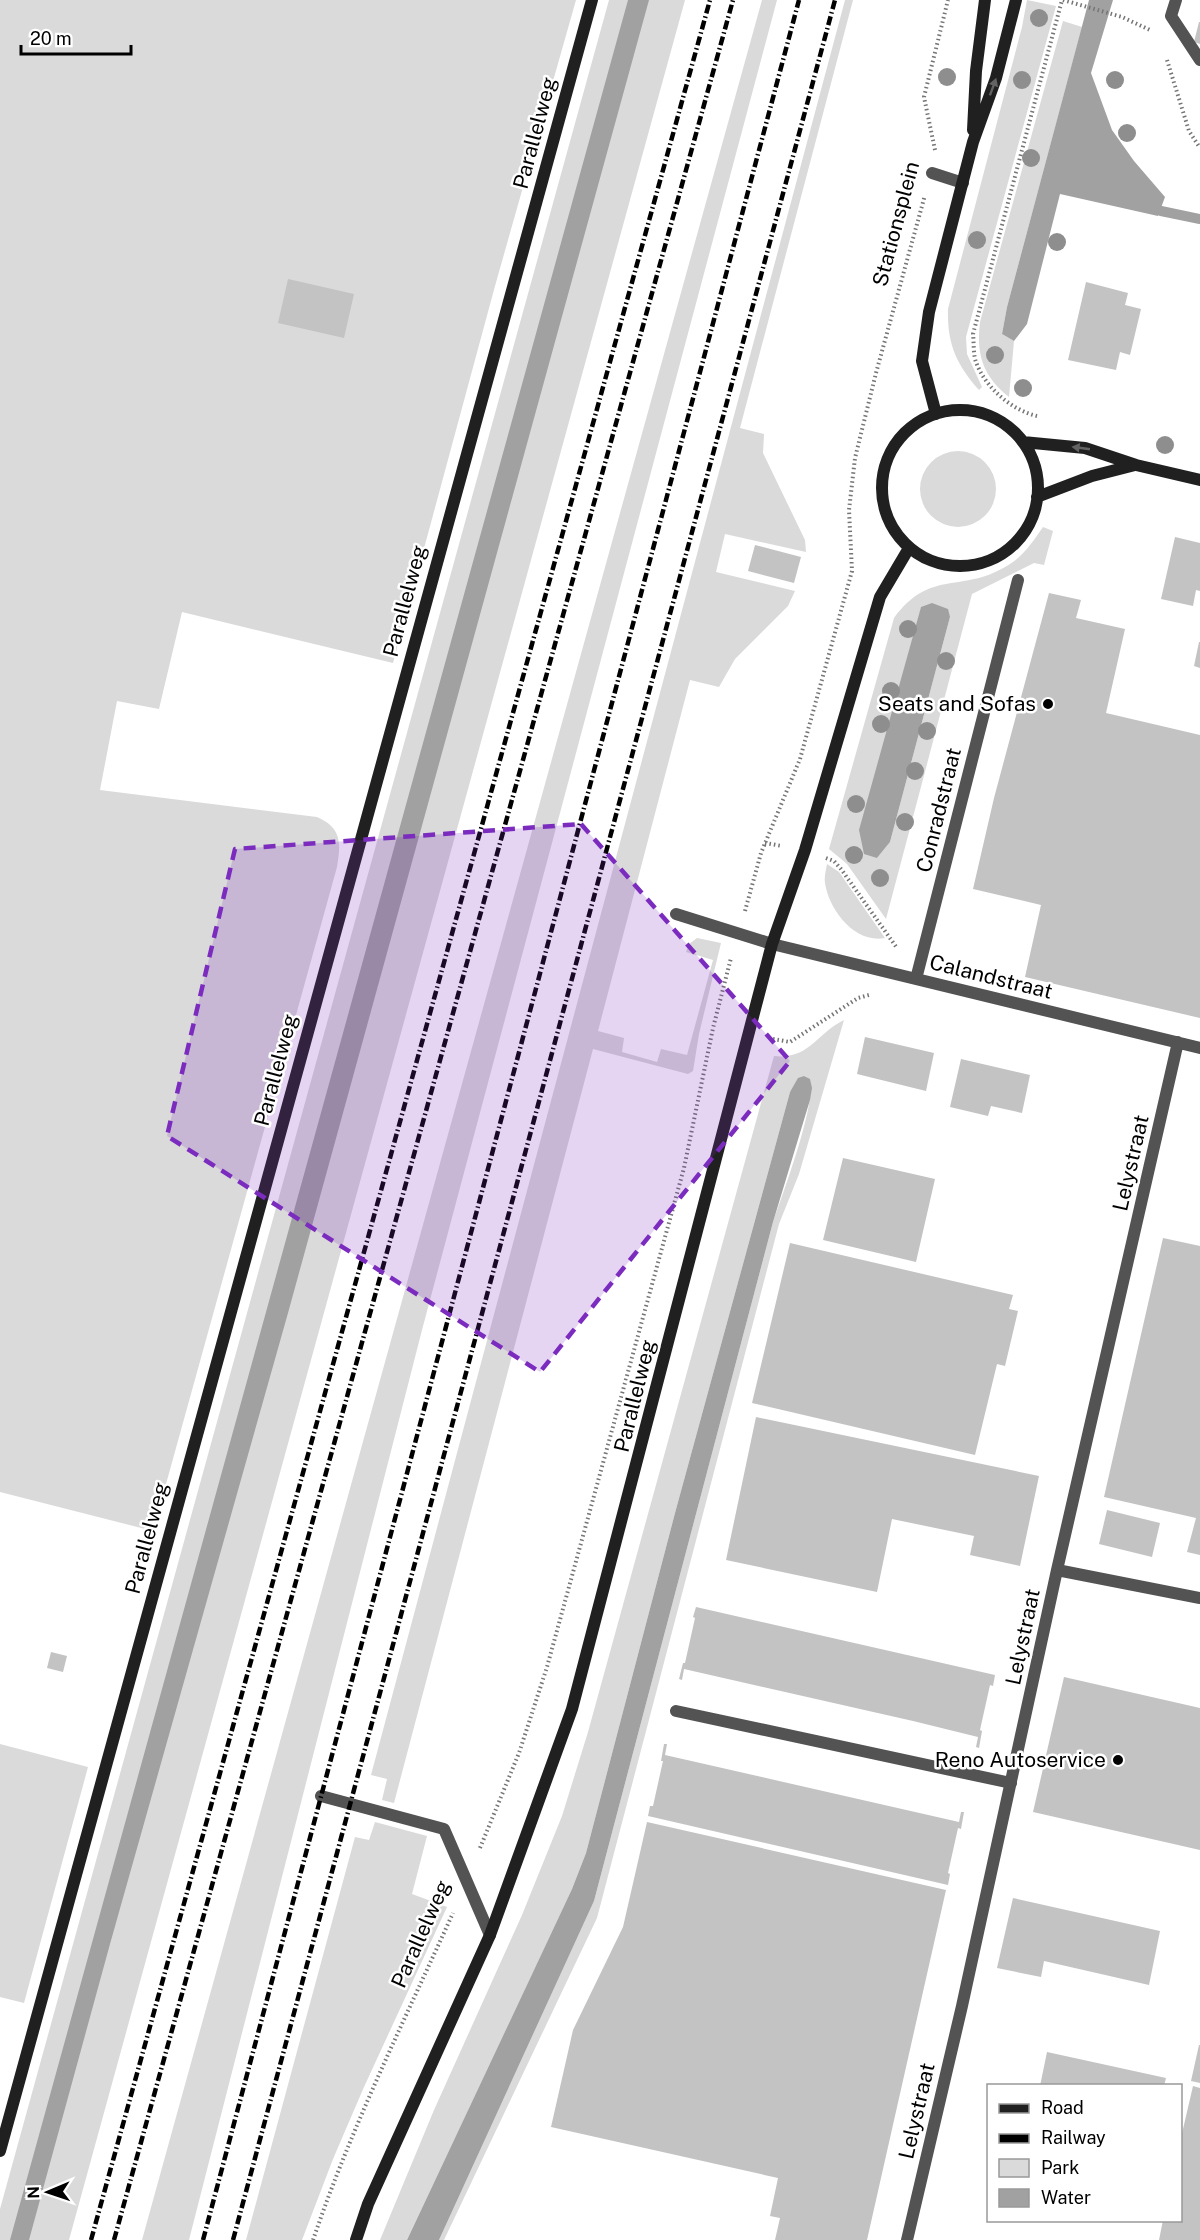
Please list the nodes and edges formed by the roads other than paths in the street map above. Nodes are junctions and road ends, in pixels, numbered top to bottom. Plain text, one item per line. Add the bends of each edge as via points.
1 (592, 0) edge
2 (985, 0) edge
3 (1016, 0) edge
4 (1176, 0) edge
5 (1200, 60) edge
6 (973, 142) junction
7 (932, 173) road end
8 (963, 183) junction
9 (936, 414) junction
10 (1023, 442) junction
11 (1136, 465) junction
12 (1200, 480) edge
13 (1037, 497) junction
14 (909, 548) junction
15 (1018, 580) dead end
16 (676, 914) dead end
17 (772, 944) junction
18 (916, 979) junction
19 (1178, 1042) junction
20 (1200, 1048) edge
21 (1057, 1570) junction
22 (1200, 1598) edge
23 (676, 1712) dead end
24 (1011, 1783) junction
25 (321, 1796) dead end
26 (490, 1935) junction
27 (0, 2151) edge
28 (356, 2240) edge
29 (907, 2240) edge

1 - 27 main road, Parallelweg
2 - 6 main road
6 -> 3 main road via 996,78
4 - 5 street via 1171,16
6 - 8 main road
7 - 8 street
8 - 9 main road via 929,312 922,361
9 - 10 main road via 984,414 1012,430
9 - 14 main road via 902,436 883,473 887,514
11 -> 10 main road via 1085,448
10 - 13 main road via 1037,478
11 - 12 main road
11 - 13 main road via 1092,476
13 - 14 main road via 1022,536 989,561 947,565
14 - 17 main road, Parallelweg via 880,597 805,850
15 - 18 street, Conradstraat
16 - 17 street, Calandstraat
17 - 18 street, Calandstraat
17 - 26 main road, Parallelweg via 572,1709
18 - 19 street, Calandstraat
19 - 20 street, Calandstraat
19 - 21 street, Lelystraat
21 - 22 street
21 - 24 street, Lelystraat
23 - 24 street
24 - 29 street, Lelystraat
25 - 26 street via 444,1829
26 - 28 main road, Parallelweg via 368,2204

